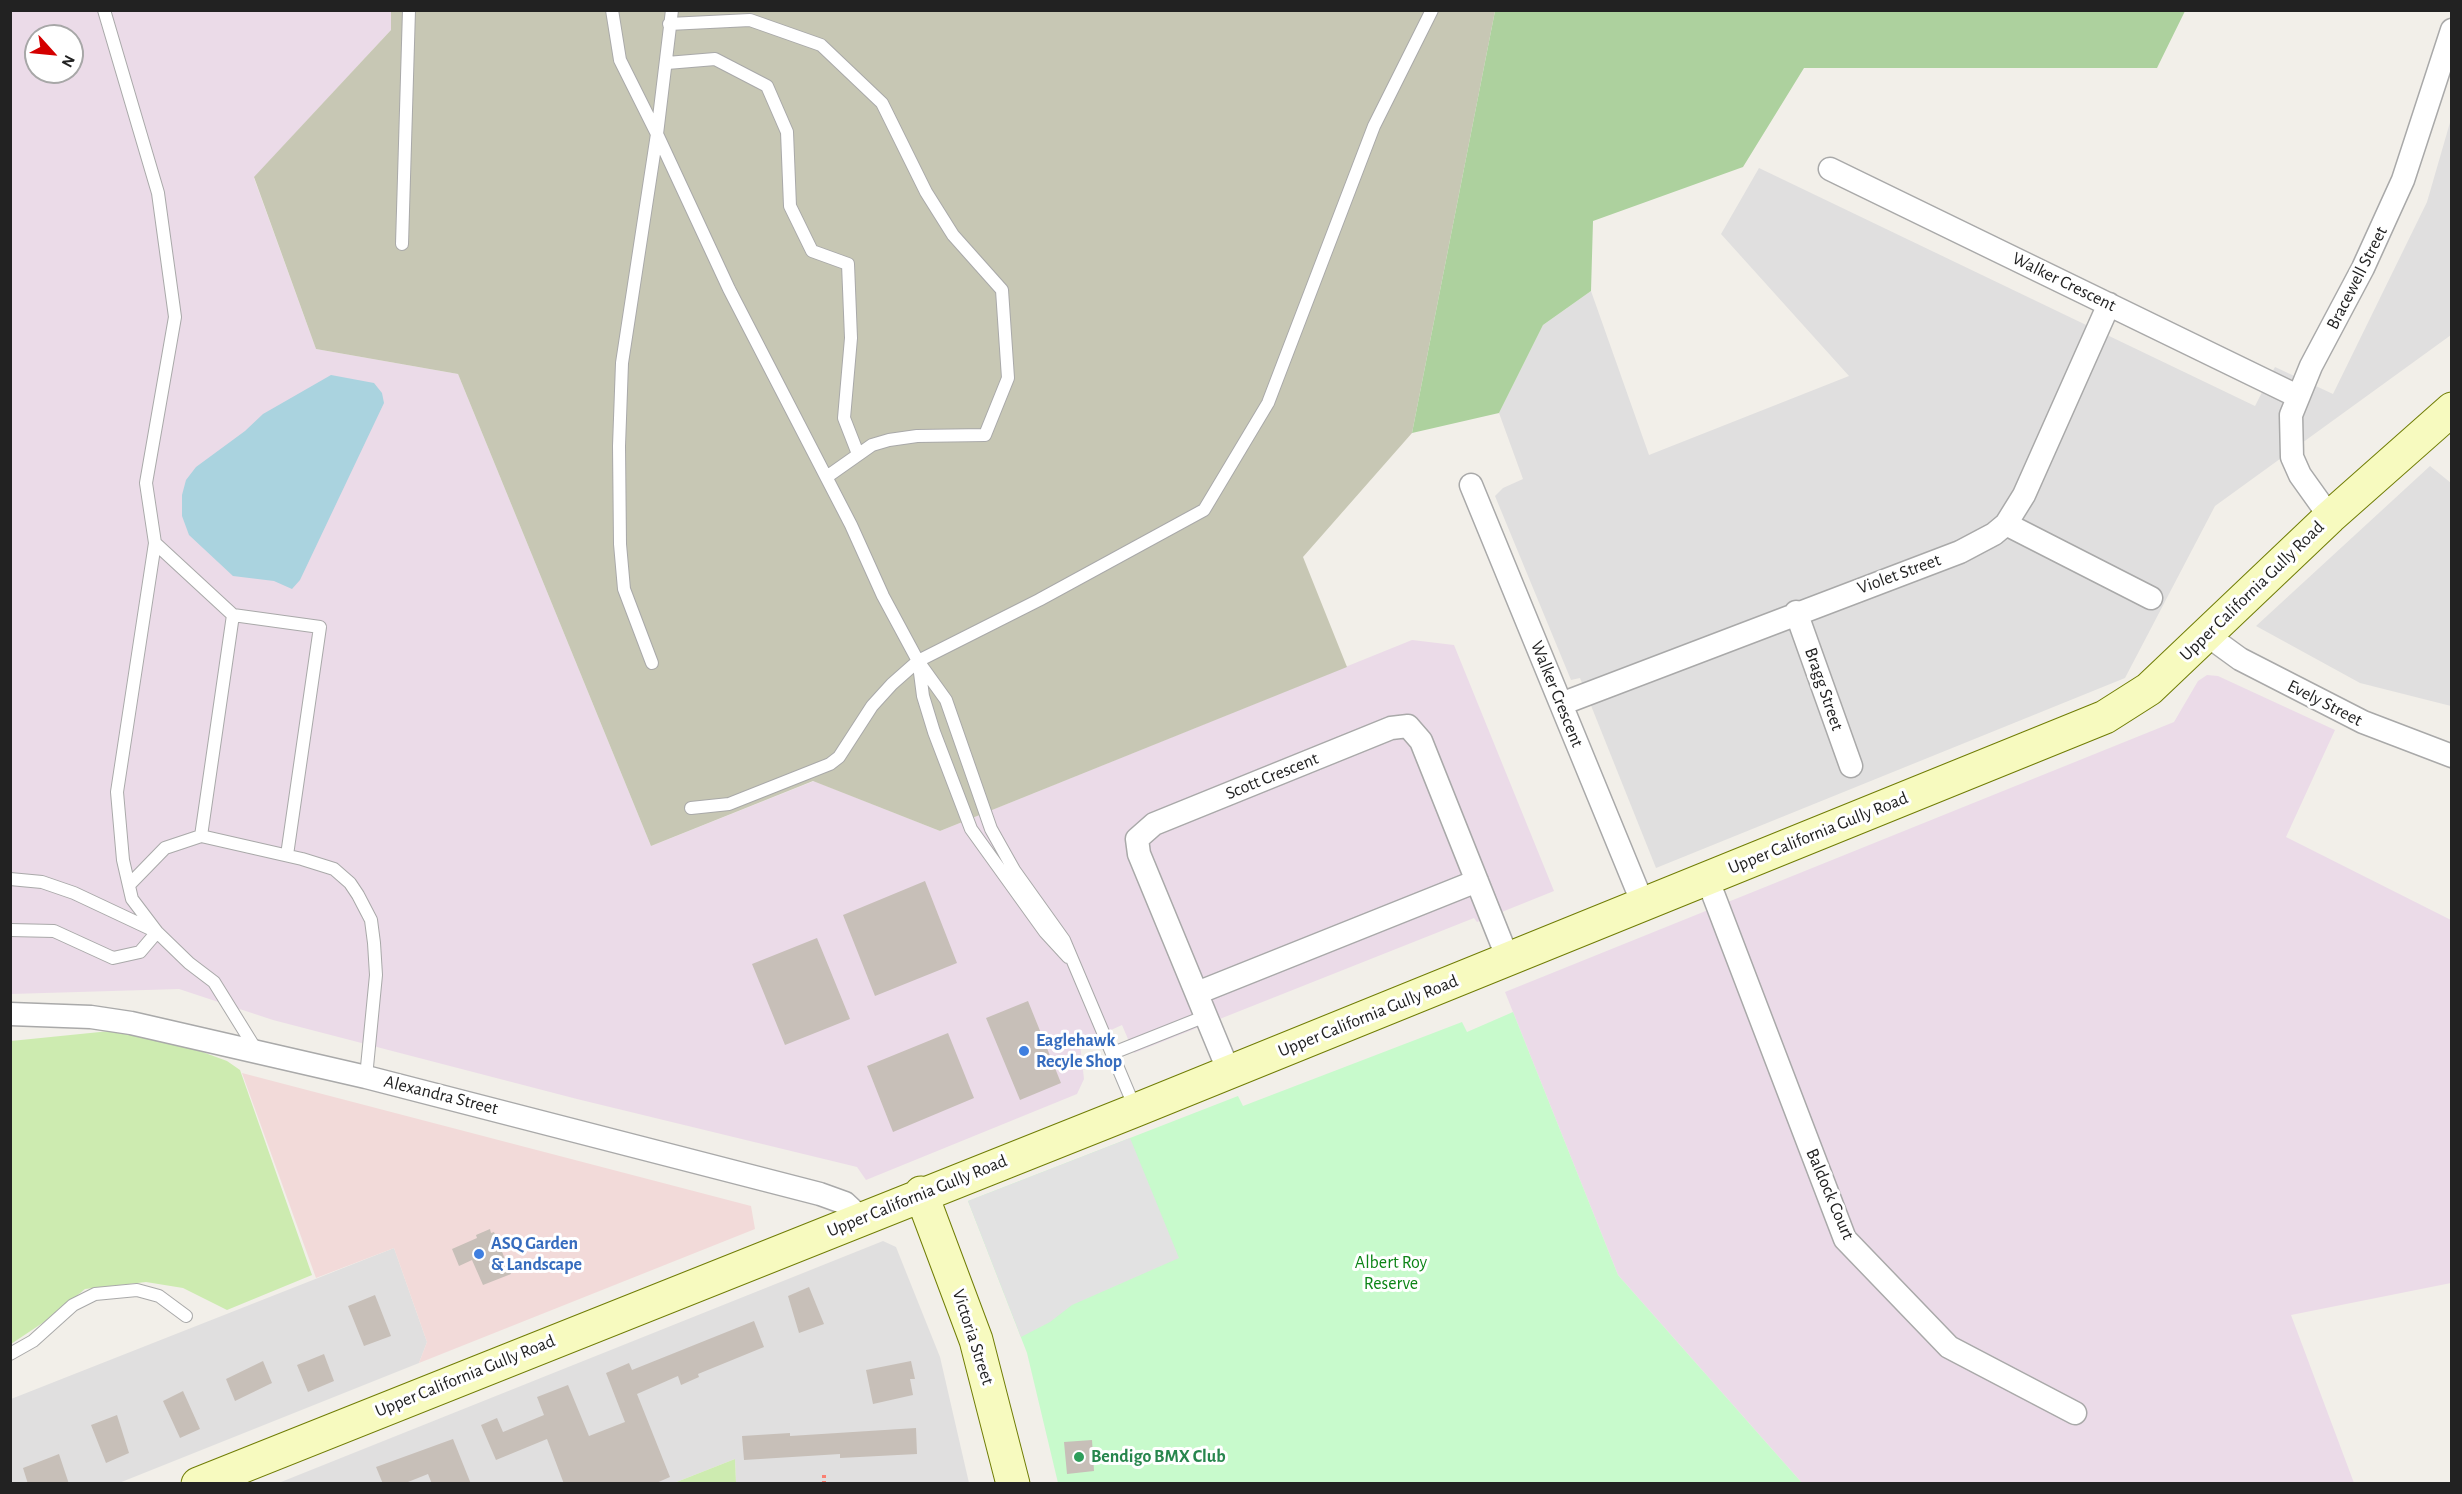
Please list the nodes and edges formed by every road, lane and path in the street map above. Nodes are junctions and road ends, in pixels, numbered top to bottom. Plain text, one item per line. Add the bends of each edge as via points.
1 (104, 10) edge
2 (409, 10) edge
3 (612, 10) edge
4 (672, 10) edge
5 (1431, 10) edge
6 (669, 24) junction
7 (2451, 30) edge
8 (667, 63) junction
9 (657, 134) junction
10 (1830, 169) dead end
11 (402, 244) dead end
12 (2109, 304) junction
13 (2297, 396) junction
14 (2451, 409) edge
15 (858, 454) junction
16 (828, 476) junction
17 (1471, 484) dead end
18 (2330, 517) junction
19 (2006, 524) junction
20 (155, 543) junction
21 (2151, 598) dead end
22 (1796, 612) junction
23 (233, 615) junction
24 (2207, 635) junction
25 (918, 661) junction
26 (652, 663) dead end
27 (1561, 705) junction
28 (2451, 756) edge
29 (1851, 766) dead end
30 (691, 808) dead end
31 (201, 836) junction
32 (287, 855) junction
33 (1707, 878) junction
34 (10, 879) edge
35 (1477, 881) junction
36 (129, 885) junction
37 (1643, 904) junction
38 (10, 930) edge
39 (157, 932) junction
40 (1508, 959) junction
41 (1075, 965) junction
42 (1197, 993) junction
43 (10, 1014) edge
44 (1206, 1016) junction
45 (1113, 1053) junction
46 (259, 1054) junction
47 (1229, 1072) junction
48 (366, 1077) junction
49 (1136, 1110) junction
50 (921, 1193) junction
51 (861, 1218) junction
52 (186, 1316) dead end
53 (10, 1354) edge
54 (2075, 1413) dead end
55 (824, 1472) dead end
56 (198, 1484) edge
57 (824, 1484) edge
58 (1013, 1484) edge

1 - 20 lane via 158,193 175,317 146,483
2 - 11 lane
3 - 9 lane via 620,60
4 - 6 lane
5 - 25 lane via 1374,126 1268,403 1204,510
6 - 8 lane
6 - 15 lane via 750,20 821,45 882,103 926,192 953,235 1002,290 1008,378 985,435 917,436 872,445
7 - 13 street, Bracewell Street via 2403,180
8 - 9 lane
8 - 15 lane via 715,59 767,86 787,132 790,206 812,251 848,264 851,338 844,418
9 - 16 lane via 729,289
9 - 26 lane via 622,363 619,446 624,589
10 - 12 street, Walker Crescent
12 - 13 street, Walker Crescent
12 - 19 street, Violet Street via 2024,495
13 - 18 street, Bracewell Street via 2291,415 2292,457
14 - 18 street, Upper California Gully Road
15 - 16 lane
16 - 25 lane via 883,596
17 - 27 street, Walker Crescent
18 - 24 street, Upper California Gully Road
19 - 21 street
19 - 22 street, Violet Street via 1970,548
20 - 23 lane
20 - 36 lane via 117,792
22 - 27 street, Violet Street
22 - 29 street, Bragg Street
23 - 31 lane
23 - 32 lane via 320,627
24 - 28 street, Evely Street via 2240,659 2363,722
24 - 33 street, Upper California Gully Road via 2149,689 2105,717
25 - 30 lane via 872,706 839,757 830,764 729,804
25 - 41 lane via 946,700 998,844 1064,940
25 - 41 lane via 934,732 971,829 1045,932
27 - 37 street, Walker Crescent
31 - 32 lane
31 - 36 lane via 165,848
32 - 48 lane via 334,869 350,883 371,920 376,975
33 - 37 street, Upper California Gully Road
33 - 54 street, Baldock Court via 1845,1239 1949,1347
34 - 39 lane via 42,882 74,893
35 - 40 street, Scott Crescent
35 - 42 street
35 - 42 street, Scott Crescent via 1421,741 1408,726 1391,728 1154,824 1137,839 1139,854
36 - 39 lane via 132,899
37 - 40 street, Upper California Gully Road
38 - 39 lane via 54,931 113,958 140,952
39 - 46 lane via 214,982
40 - 47 street, Upper California Gully Road
41 - 45 lane
42 - 44 street, Scott Crescent
43 - 46 street, Alexandra Street via 91,1017 131,1023
44 - 45 lane
44 - 47 street, Scott Crescent
45 - 49 lane
46 - 48 street, Alexandra Street
47 - 49 street, Upper California Gully Road
48 - 51 street, Alexandra Street via 820,1194 845,1203
49 - 50 street, Upper California Gully Road
50 - 51 street, Upper California Gully Road
50 - 58 street, Victoria Street via 975,1337
51 - 56 street, Upper California Gully Road
52 - 53 lane via 159,1296 137,1290 95,1294 73,1305 33,1341
55 - 57 path

